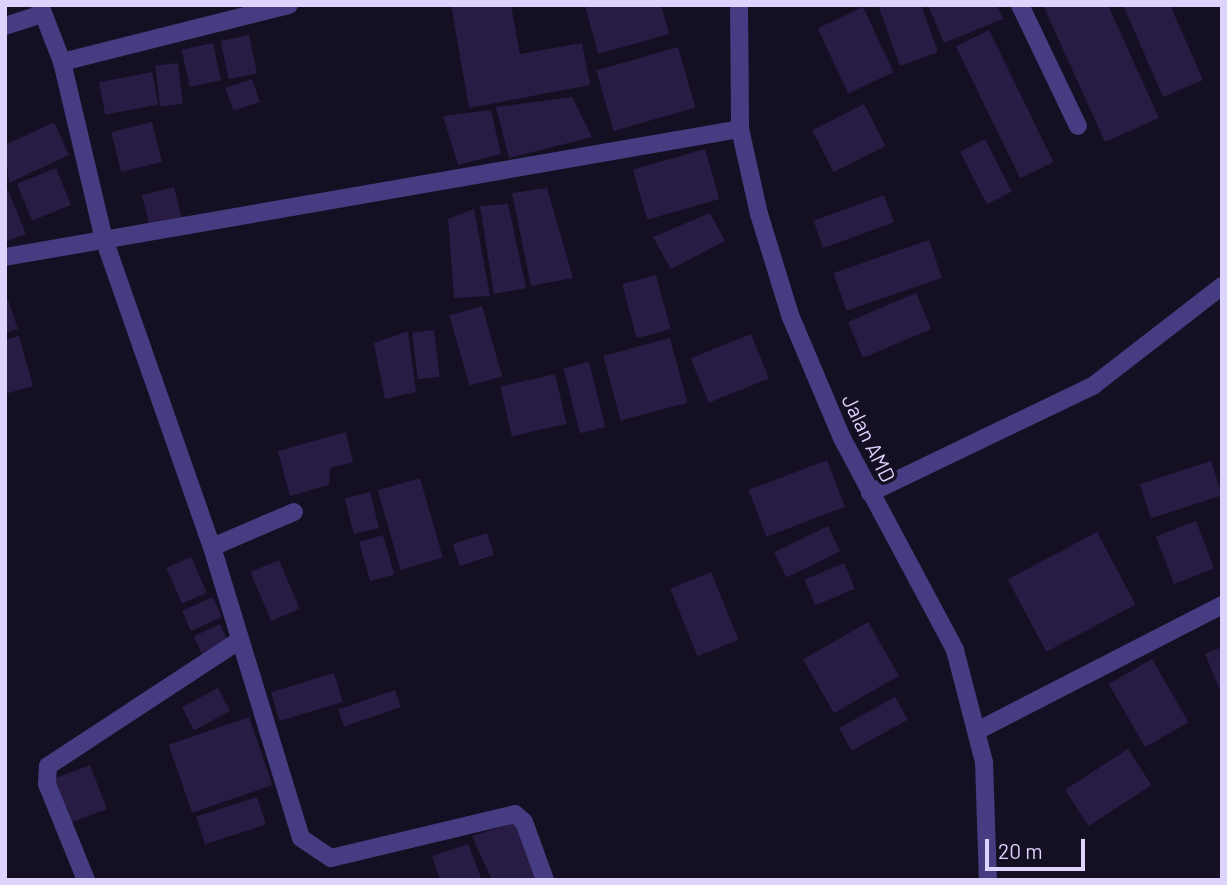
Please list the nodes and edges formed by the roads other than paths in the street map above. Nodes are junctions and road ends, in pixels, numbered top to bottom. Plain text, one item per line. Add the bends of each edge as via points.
1 (289, 5) edge
2 (739, 5) edge
3 (1020, 5) edge
4 (41, 10) edge
5 (5, 26) edge
6 (62, 62) junction
7 (1078, 126) dead end
8 (740, 129) junction
9 (104, 239) junction
10 (5, 257) edge
11 (1222, 286) edge
12 (870, 493) junction
13 (294, 512) dead end
14 (212, 547) junction
15 (1222, 605) edge
16 (237, 642) junction
17 (979, 730) junction
18 (86, 880) edge
19 (545, 880) edge
20 (988, 880) edge

1 - 6 street
2 - 8 street, Jalan AMD
3 - 7 street
4 - 5 street
4 - 6 street
6 - 9 street
8 - 9 street
8 - 12 street, Jalan AMD via 790,316
9 - 10 street
9 - 14 street
11 - 12 street via 1094,385
12 - 17 street, Jalan AMD via 945,626
13 - 14 street
14 - 16 street
15 - 17 street
16 - 18 street via 48,766 47,785
16 - 19 street via 300,838 314,852 343,856 515,814 524,822
17 - 20 street, Jalan AMD

